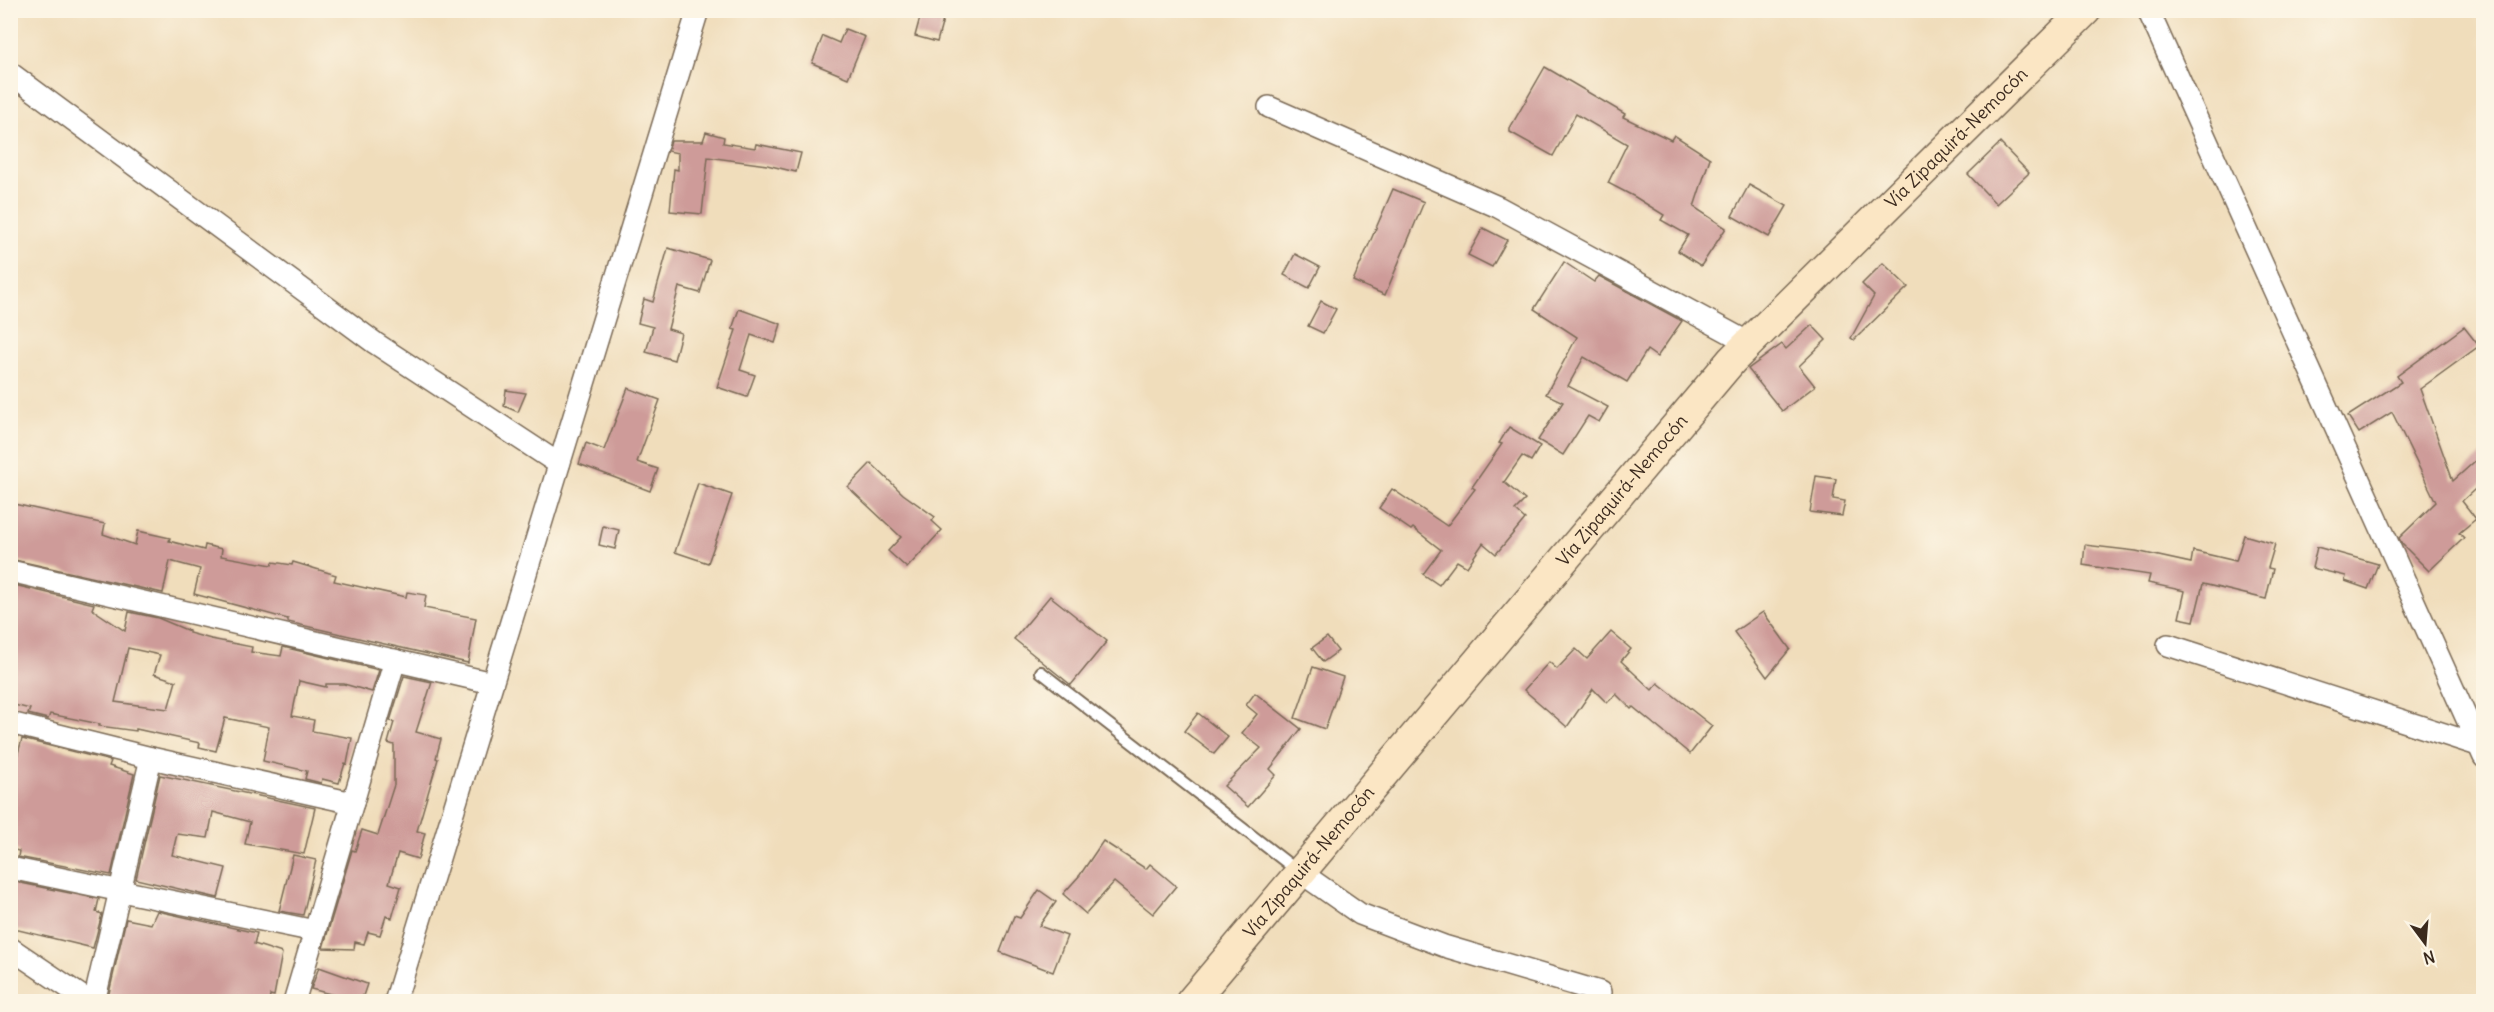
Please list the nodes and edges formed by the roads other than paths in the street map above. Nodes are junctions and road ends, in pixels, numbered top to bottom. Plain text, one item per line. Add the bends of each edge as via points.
1 (698, 10) edge
2 (2086, 10) edge
3 (2148, 10) edge
4 (10, 73) edge
5 (1269, 107) dead end
6 (1749, 343) junction
7 (559, 464) junction
8 (10, 572) edge
9 (2168, 645) dead end
10 (395, 660) junction
11 (1041, 672) dead end
12 (492, 683) junction
13 (10, 723) edge
14 (2481, 751) edge
15 (151, 758) junction
16 (353, 803) junction
17 (10, 868) edge
18 (1300, 872) junction
19 (122, 889) junction
20 (315, 931) junction
21 (10, 948) edge
22 (1599, 992) dead end
23 (90, 1002) edge
24 (94, 1002) edge
25 (294, 1002) edge
26 (395, 1002) edge
27 (1191, 1002) edge

1 - 7 street
2 - 6 main road, Vía Zipaquirá-Nemocón
3 - 14 street
4 - 7 street via 375,343
5 - 6 street via 1498,207
6 - 18 main road, Vía Zipaquirá-Nemocón
7 - 12 street
8 - 10 street
9 - 14 street
10 - 12 street
10 - 16 street
11 - 18 lane
12 - 26 street
13 - 15 street
15 - 16 street
15 - 19 street
16 - 20 street
17 - 19 street
18 - 22 street via 1360,914 1444,946
18 - 27 main road, Vía Zipaquirá-Nemocón
19 - 20 street
19 - 24 street
20 - 25 street
21 - 23 street

